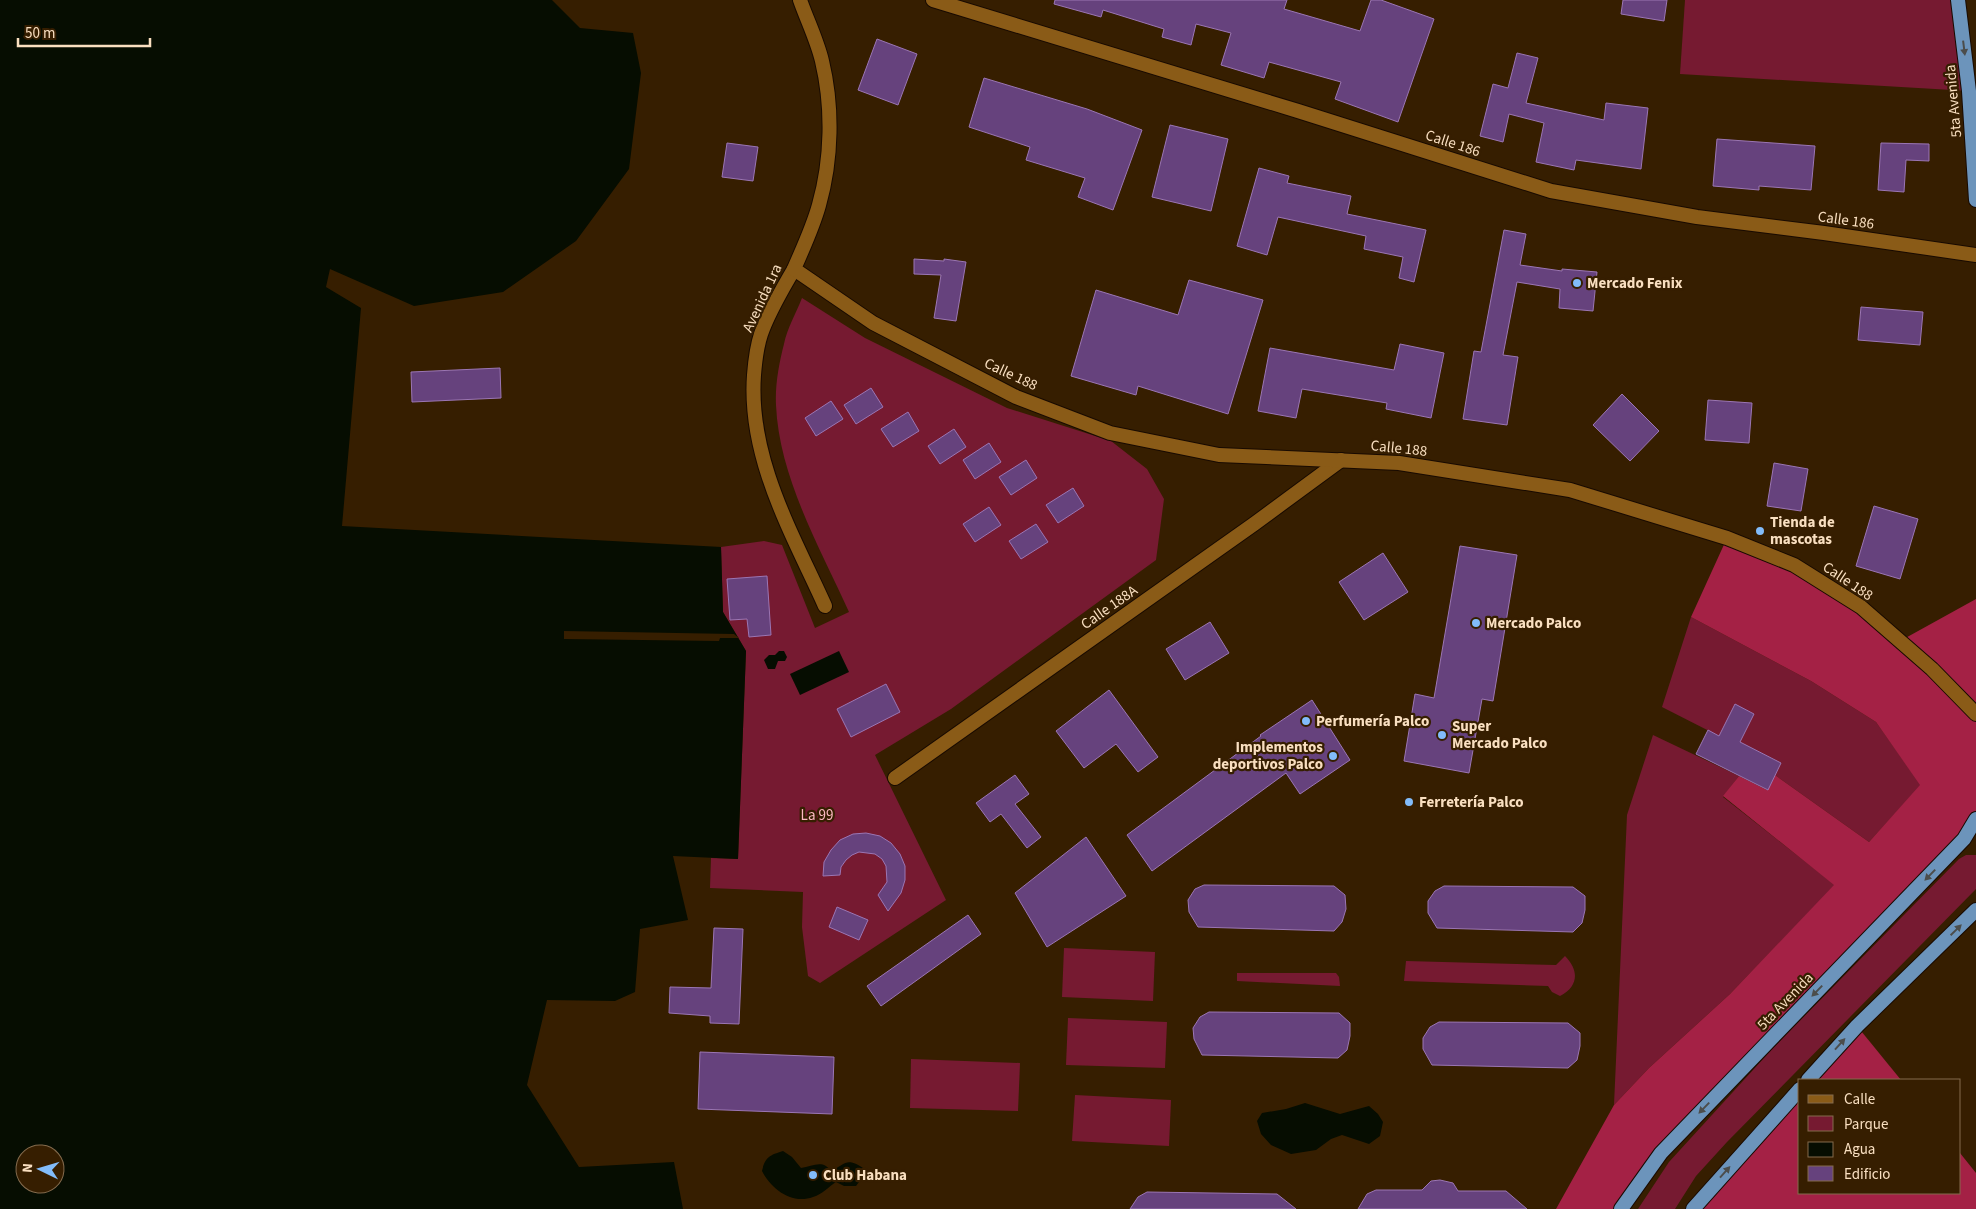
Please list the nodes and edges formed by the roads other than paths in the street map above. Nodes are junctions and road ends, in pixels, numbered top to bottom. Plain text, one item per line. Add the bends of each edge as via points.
1 (800, 0) edge
2 (933, 0) edge
3 (1958, 0) edge
4 (1976, 200) edge
5 (1976, 255) edge
6 (794, 269) junction
7 (1341, 460) junction
8 (825, 606) dead end
9 (1976, 714) edge
10 (894, 778) dead end
11 (1976, 819) edge
12 (1976, 831) edge
13 (1964, 840) junction
14 (1976, 910) edge
15 (1809, 1079) edge
16 (1798, 1091) edge
17 (1621, 1209) edge
18 (1693, 1209) edge

1 - 6 street, Avenida 1ra via 822,59 828,88 828,148 819,206
2 - 5 street, Calle 186 via 1298,110 1551,191 1697,217
3 -> 4 highway, 5ta Avenida via 1969,91
6 - 7 street, Calle 188 via 873,323 1016,397 1110,432 1219,455
6 - 8 street, Avenida 1ra via 760,335 752,397 756,430 775,496
7 - 9 street, Calle 188 via 1400,463 1570,490 1726,538 1794,565 1861,607 1932,669
7 - 10 street, Calle 188A
11 - 13 highway, 5ta Avenida
12 - 13 highway
13 -> 17 highway, 5ta Avenida via 1661,1153
15 -> 14 highway via 1857,1026
18 -> 16 highway

